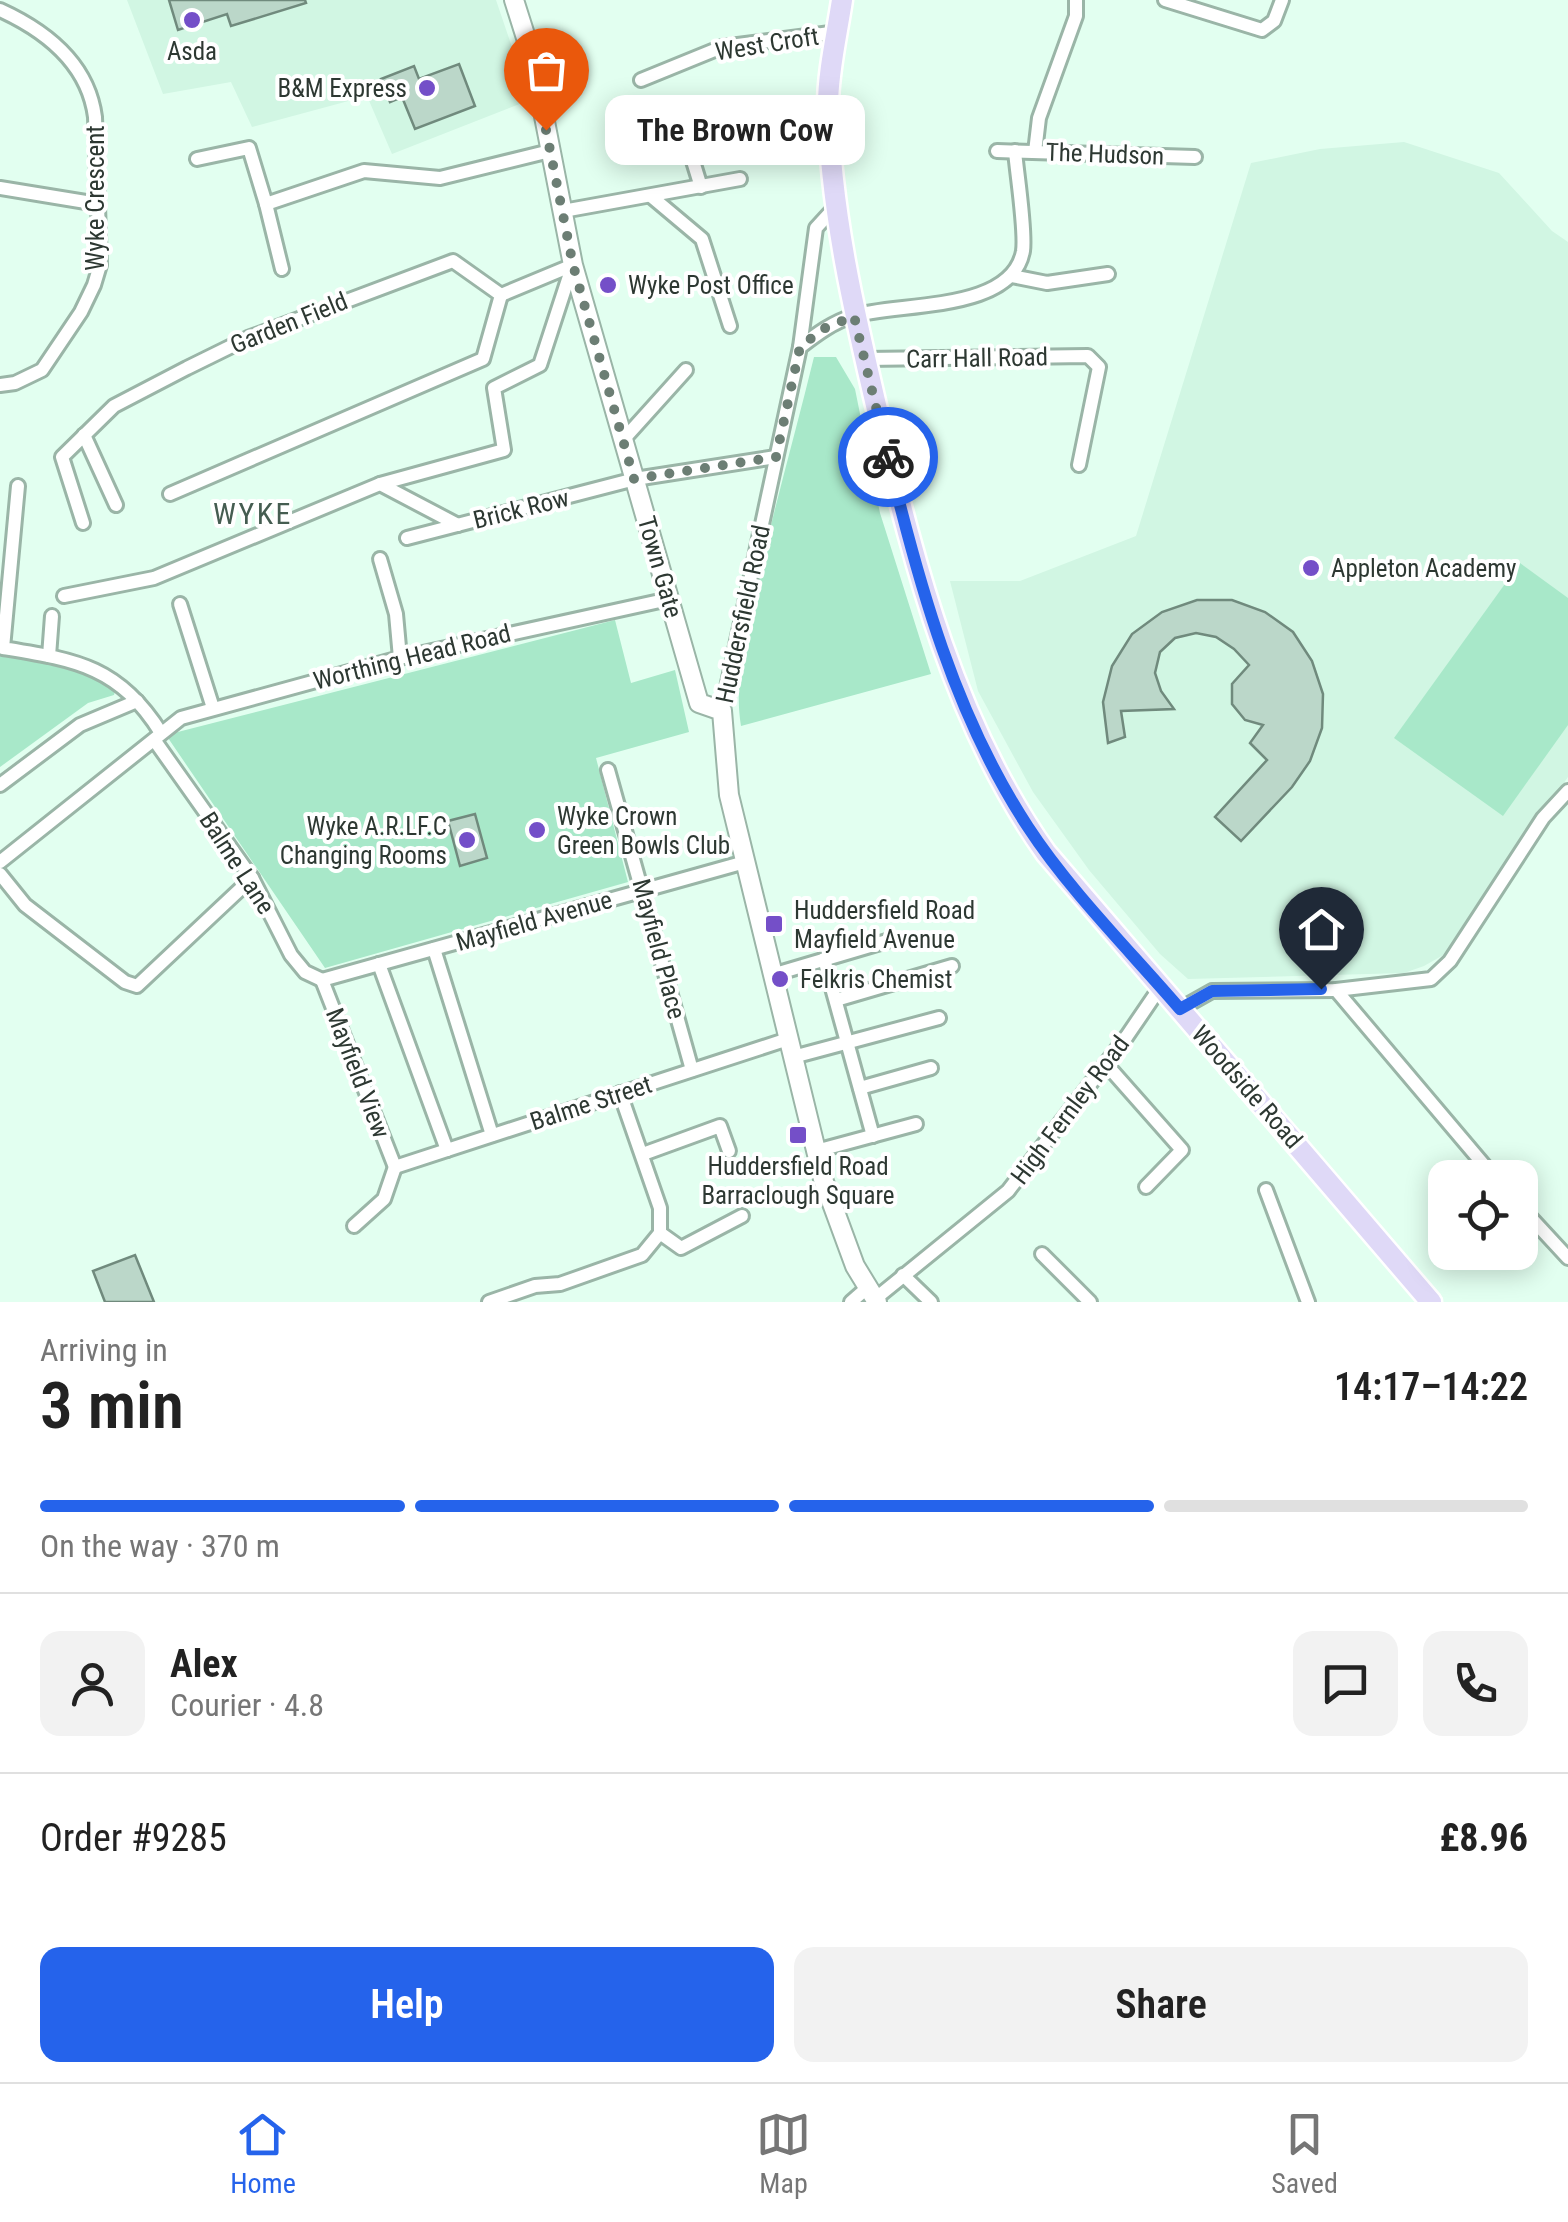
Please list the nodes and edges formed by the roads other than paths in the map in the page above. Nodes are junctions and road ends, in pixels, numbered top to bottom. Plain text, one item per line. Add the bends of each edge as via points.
1 (514, 0) edge
2 (842, 0) edge
3 (1076, 0) edge
4 (1166, 0) edge
5 (1282, 0) edge
6 (0, 10) edge
7 (838, 32) junction
8 (641, 80) dead end
9 (668, 136) dead end
10 (997, 150) dead end
11 (550, 151) junction
12 (1016, 151) junction
13 (1036, 152) junction
14 (1195, 156) dead end
15 (197, 159) dead end
16 (740, 179) dead end
17 (701, 187) junction
18 (0, 188) edge
19 (652, 197) junction
20 (838, 203) junction
21 (98, 204) junction
22 (266, 204) junction
23 (562, 212) junction
24 (573, 265) junction
25 (282, 269) dead end
26 (1108, 274) dead end
27 (1012, 276) junction
28 (501, 295) junction
29 (854, 316) junction
30 (730, 326) dead end
31 (800, 347) junction
32 (865, 359) junction
33 (686, 370) dead end
34 (0, 385) edge
35 (84, 435) junction
36 (623, 440) junction
37 (776, 457) junction
38 (1079, 464) dead end
39 (634, 479) junction
40 (380, 484) junction
41 (18, 486) dead end
42 (170, 494) dead end
43 (116, 504) dead end
44 (84, 523) dead end
45 (458, 525) junction
46 (407, 538) dead end
47 (380, 559) dead end
48 (64, 596) dead end
49 (669, 599) junction
50 (180, 604) dead end
51 (52, 616) dead end
52 (49, 656) junction
53 (400, 658) junction
54 (137, 701) junction
55 (213, 708) junction
56 (722, 711) junction
57 (158, 737) junction
58 (608, 770) dead end
59 (0, 785) edge
60 (1568, 791) edge
61 (0, 862) edge
62 (746, 862) junction
63 (0, 874) edge
64 (252, 878) junction
65 (644, 890) junction
66 (887, 941) dead end
67 (434, 949) junction
68 (824, 960) junction
69 (379, 964) junction
70 (952, 966) dead end
71 (772, 974) junction
72 (322, 980) junction
73 (1160, 986) junction
74 (1336, 990) junction
75 (836, 1000) junction
76 (1180, 1009) junction
77 (939, 1018) dead end
78 (847, 1042) junction
79 (791, 1048) junction
80 (1106, 1064) junction
81 (931, 1068) dead end
82 (692, 1070) junction
83 (860, 1088) junction
84 (620, 1094) junction
85 (916, 1124) dead end
86 (492, 1135) junction
87 (873, 1136) junction
88 (447, 1150) junction
89 (816, 1151) junction
90 (730, 1152) dead end
91 (643, 1154) junction
92 (1481, 1160) edge
93 (395, 1167) junction
94 (1146, 1188) dead end
95 (1266, 1190) dead end
96 (742, 1216) dead end
97 (354, 1226) dead end
98 (1538, 1226) edge
99 (660, 1233) junction
100 (1042, 1254) dead end
101 (1568, 1258) edge
102 (902, 1275) junction
103 (873, 1296) edge
104 (489, 1302) edge
105 (851, 1302) edge
106 (931, 1302) edge
107 (1090, 1302) edge
108 (1308, 1302) edge
109 (1432, 1302) edge

1 - 11 main road, Town Gate via 534,60
2 - 7 main road
3 - 13 street
4 - 5 street via 1262,30 1274,22
6 - 21 street, Wyke Crescent via 28,23 83,73 93,99
7 - 8 street, West Croft via 722,46
7 - 20 main road via 828,102
9 - 17 street via 684,132
10 - 12 street, The Hudson
11 - 22 street via 440,178 364,171
11 - 23 main road, Town Gate
12 - 13 street, The Hudson
12 - 27 street, The Hudson via 1023,251
13 - 14 street, The Hudson
15 - 22 street via 249,148
16 - 17 street
17 - 19 street
18 - 21 street
19 - 23 street
19 - 30 street via 702,240
20 - 29 main road
20 - 31 street, Huddersfield Road via 816,228
21 - 34 street, Wyke Crescent via 100,266 81,312 42,370
22 - 25 street
23 - 24 main road, Town Gate
24 - 28 street
24 - 36 main road, Town Gate
24 - 40 street via 540,365 494,388 504,450
26 - 27 street via 1047,283
27 - 29 street via 966,300
28 - 35 street, Garden Field via 453,261 248,338 114,406
28 - 42 street via 484,359
29 - 31 street
29 - 32 main road, Woodside Road
31 - 37 street, Huddersfield Road
32 - 38 street, Carr Hall Road via 1088,356 1100,367
32 - 73 main road, Woodside Road via 914,562 976,732 1046,853
33 - 36 street
35 - 43 street
35 - 44 street, Garden Field via 62,457
36 - 39 main road, Town Gate
37 - 39 street, Brick Row
37 - 56 street, Huddersfield Road
39 - 45 street, Brick Row
39 - 49 main road, Town Gate
40 - 45 street
40 - 48 street via 154,578
41 - 52 street via 4,648
45 - 46 street, Brick Row
47 - 53 street
49 - 53 street, Worthing Head Road
49 - 56 main road, Town Gate via 699,703
50 - 55 street
51 - 52 street
52 - 54 street via 84,664
53 - 55 street, Worthing Head Road
54 - 57 street
54 - 59 street via 80,725
55 - 57 street, Worthing Head Road via 181,718
56 - 62 main road, Huddersfield Road via 729,795
57 - 61 street, Worthing Head Road
57 - 64 street, Balme Lane
58 - 65 street, Mayfield Place
60 - 74 street via 1430,979
62 - 65 street, Mayfield Avenue
62 - 71 main road, Huddersfield Road
63 - 64 street via 25,905 137,986
64 - 72 street, Balme Lane via 291,955
65 - 67 street, Mayfield Avenue
65 - 82 street, Mayfield Place
66 - 68 street
67 - 69 street, Mayfield Avenue
67 - 86 street
68 - 71 street
68 - 75 street
69 - 72 street, Mayfield Avenue
69 - 88 street
70 - 75 street
71 - 79 main road, Huddersfield Road
72 - 93 street, Mayfield View
73 - 76 main road, Woodside Road
73 - 80 street, High Fernley Road
74 - 76 street via 1212,991
74 - 92 street
75 - 78 street
76 - 109 main road, Woodside Road
77 - 78 street, Balme Street
78 - 79 street, Balme Street
78 - 83 street
79 - 82 street, Balme Street
79 - 89 main road, Huddersfield Road
80 - 94 street via 1182,1150
80 - 102 street, High Fernley Road via 1008,1191
81 - 83 street
82 - 84 street, Balme Street
83 - 87 street
84 - 86 street, Balme Street
84 - 91 street
85 - 87 street
86 - 88 street, Balme Street
87 - 89 street
88 - 93 street, Balme Street
89 - 103 main road, Huddersfield Road via 854,1266
90 - 91 street via 720,1126
91 - 99 street via 660,1208
93 - 97 street via 384,1199
95 - 108 street
96 - 99 street via 682,1248
98 - 101 street
99 - 104 street via 642,1255
100 - 107 street
102 - 103 street, High Fernley Road
102 - 106 street
103 - 105 street, High Fernley Road

